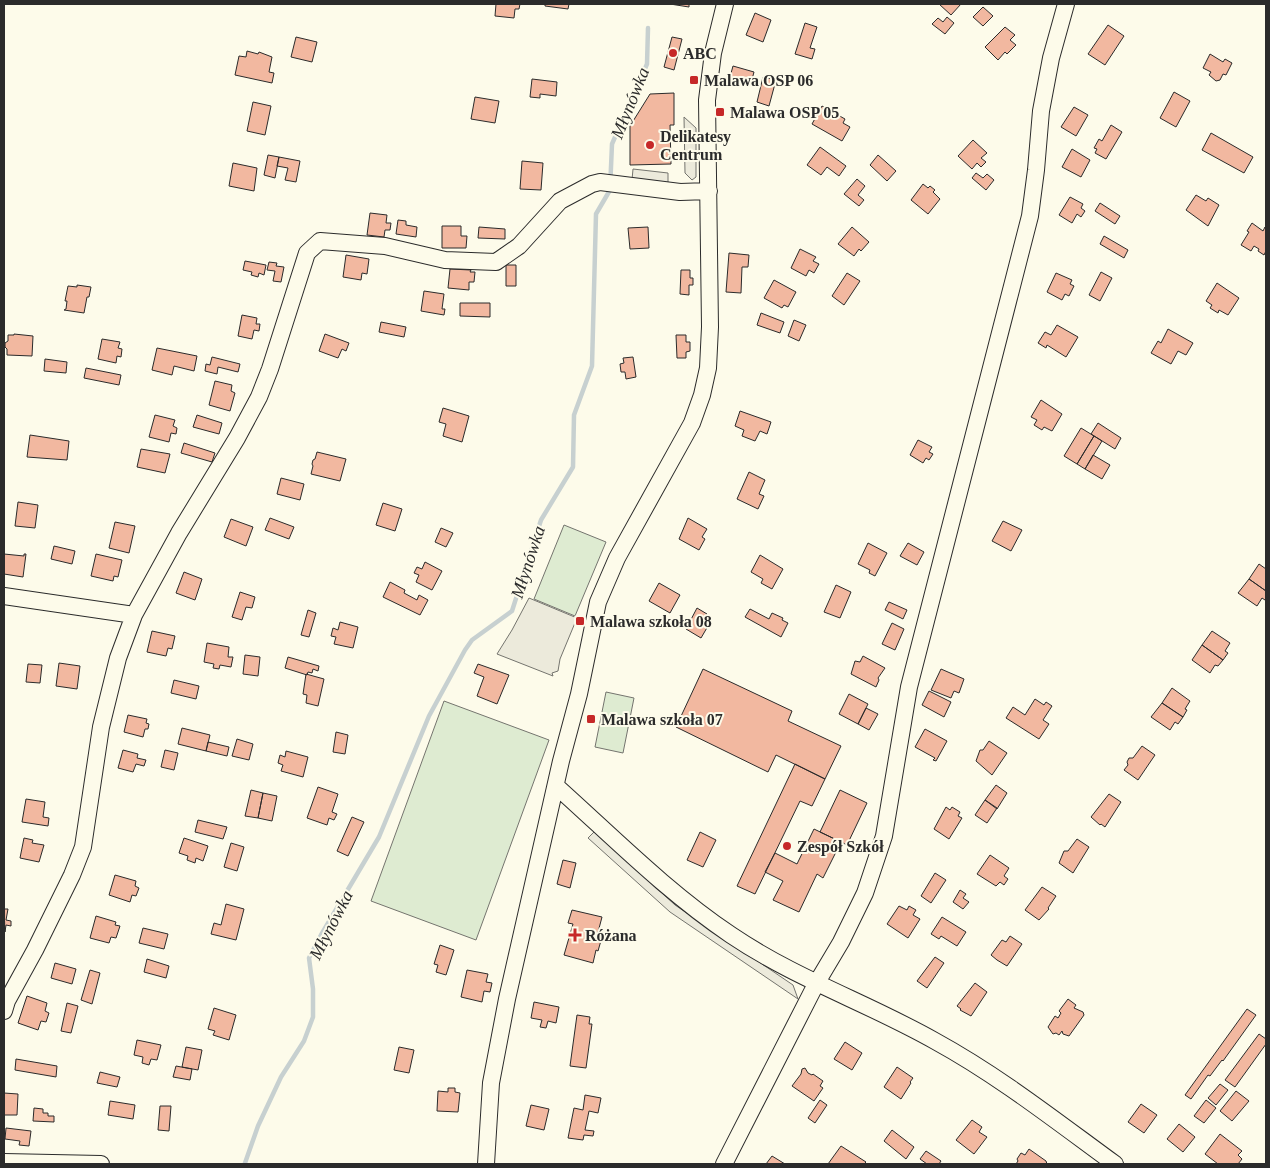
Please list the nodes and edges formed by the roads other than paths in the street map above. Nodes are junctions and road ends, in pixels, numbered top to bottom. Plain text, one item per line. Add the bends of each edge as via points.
1 (725, 4) edge
2 (1066, 4) edge
3 (709, 191) junction
4 (4, 596) edge
5 (134, 615) junction
6 (556, 786) junction
7 (816, 984) junction
8 (4, 1010) edge
9 (4, 1162) edge
10 (101, 1164) edge
11 (486, 1164) edge
12 (724, 1164) edge
13 (1115, 1164) edge

1 - 3 street via 708,88
2 - 7 street via 1041,111 1030,216 909,687 884,836 865,893 842,942
3 - 5 street via 680,192 600,182 592,184 560,201 519,246 496,262 446,260 385,246 320,241 307,253 259,397
3 - 6 street via 710,327 708,368 702,395 692,423 616,558 598,602
4 - 5 street
5 - 8 street via 118,658 101,727 83,847
6 - 7 street via 700,913 757,952
6 - 11 street via 491,1083
7 - 12 street
7 - 13 street via 934,1040 991,1074
9 - 10 street

